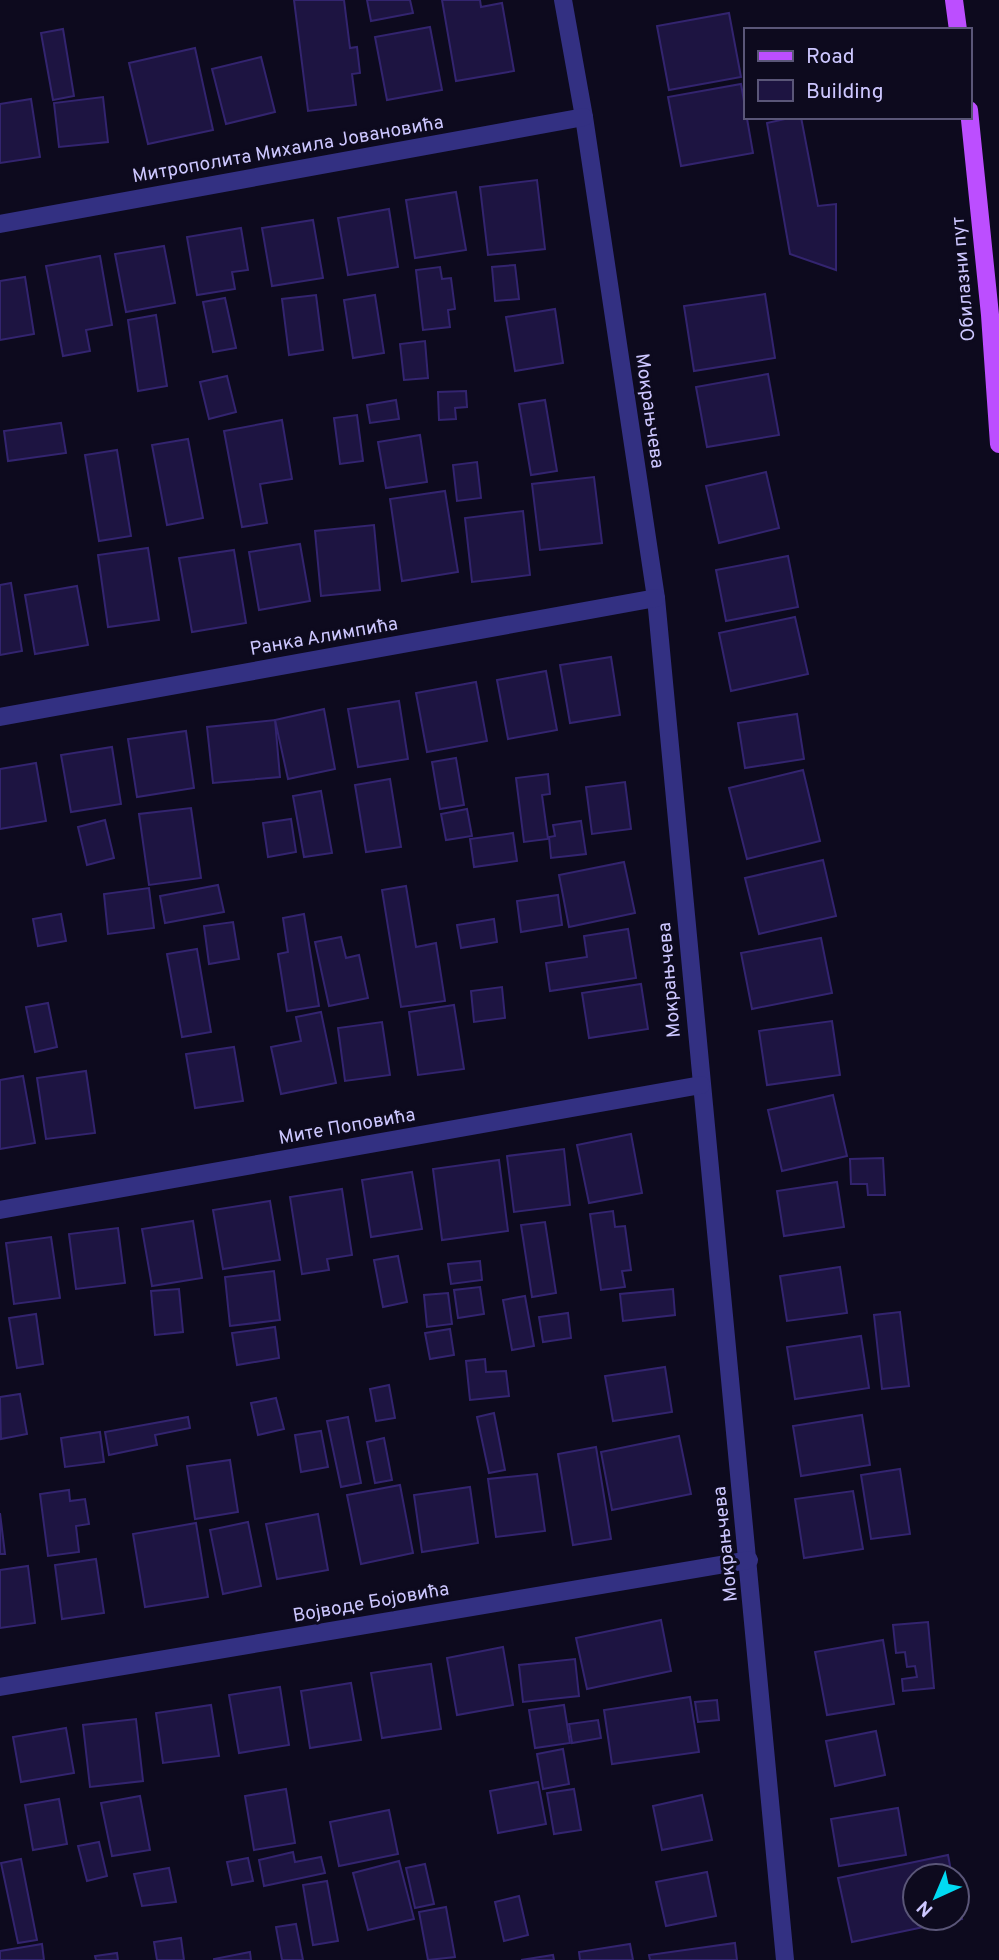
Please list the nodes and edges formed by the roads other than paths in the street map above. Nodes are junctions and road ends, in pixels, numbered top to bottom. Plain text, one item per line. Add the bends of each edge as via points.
1 (563, 0) edge
2 (954, 0) edge
3 (958, 28) edge
4 (584, 117) junction
5 (970, 119) edge
6 (0, 224) edge
7 (999, 444) edge
8 (656, 598) junction
9 (0, 717) edge
10 (701, 1085) junction
11 (0, 1210) edge
12 (749, 1560) junction
13 (0, 1688) edge
14 (785, 1960) edge

1 - 4 street, Мокрањчева
2 - 3 main road
4 - 6 street, Митрополита Михаила Јовановића
4 - 8 street, Мокрањчева
5 - 7 main road, Обилазни пут
8 - 9 street, Ранка Алимпића
8 - 10 street, Мокрањчева
10 - 11 street, Мите Поповића
10 - 12 street, Мокрањчева
12 - 13 street, Војводе Бојовића
12 - 14 street, Мокрањчева

